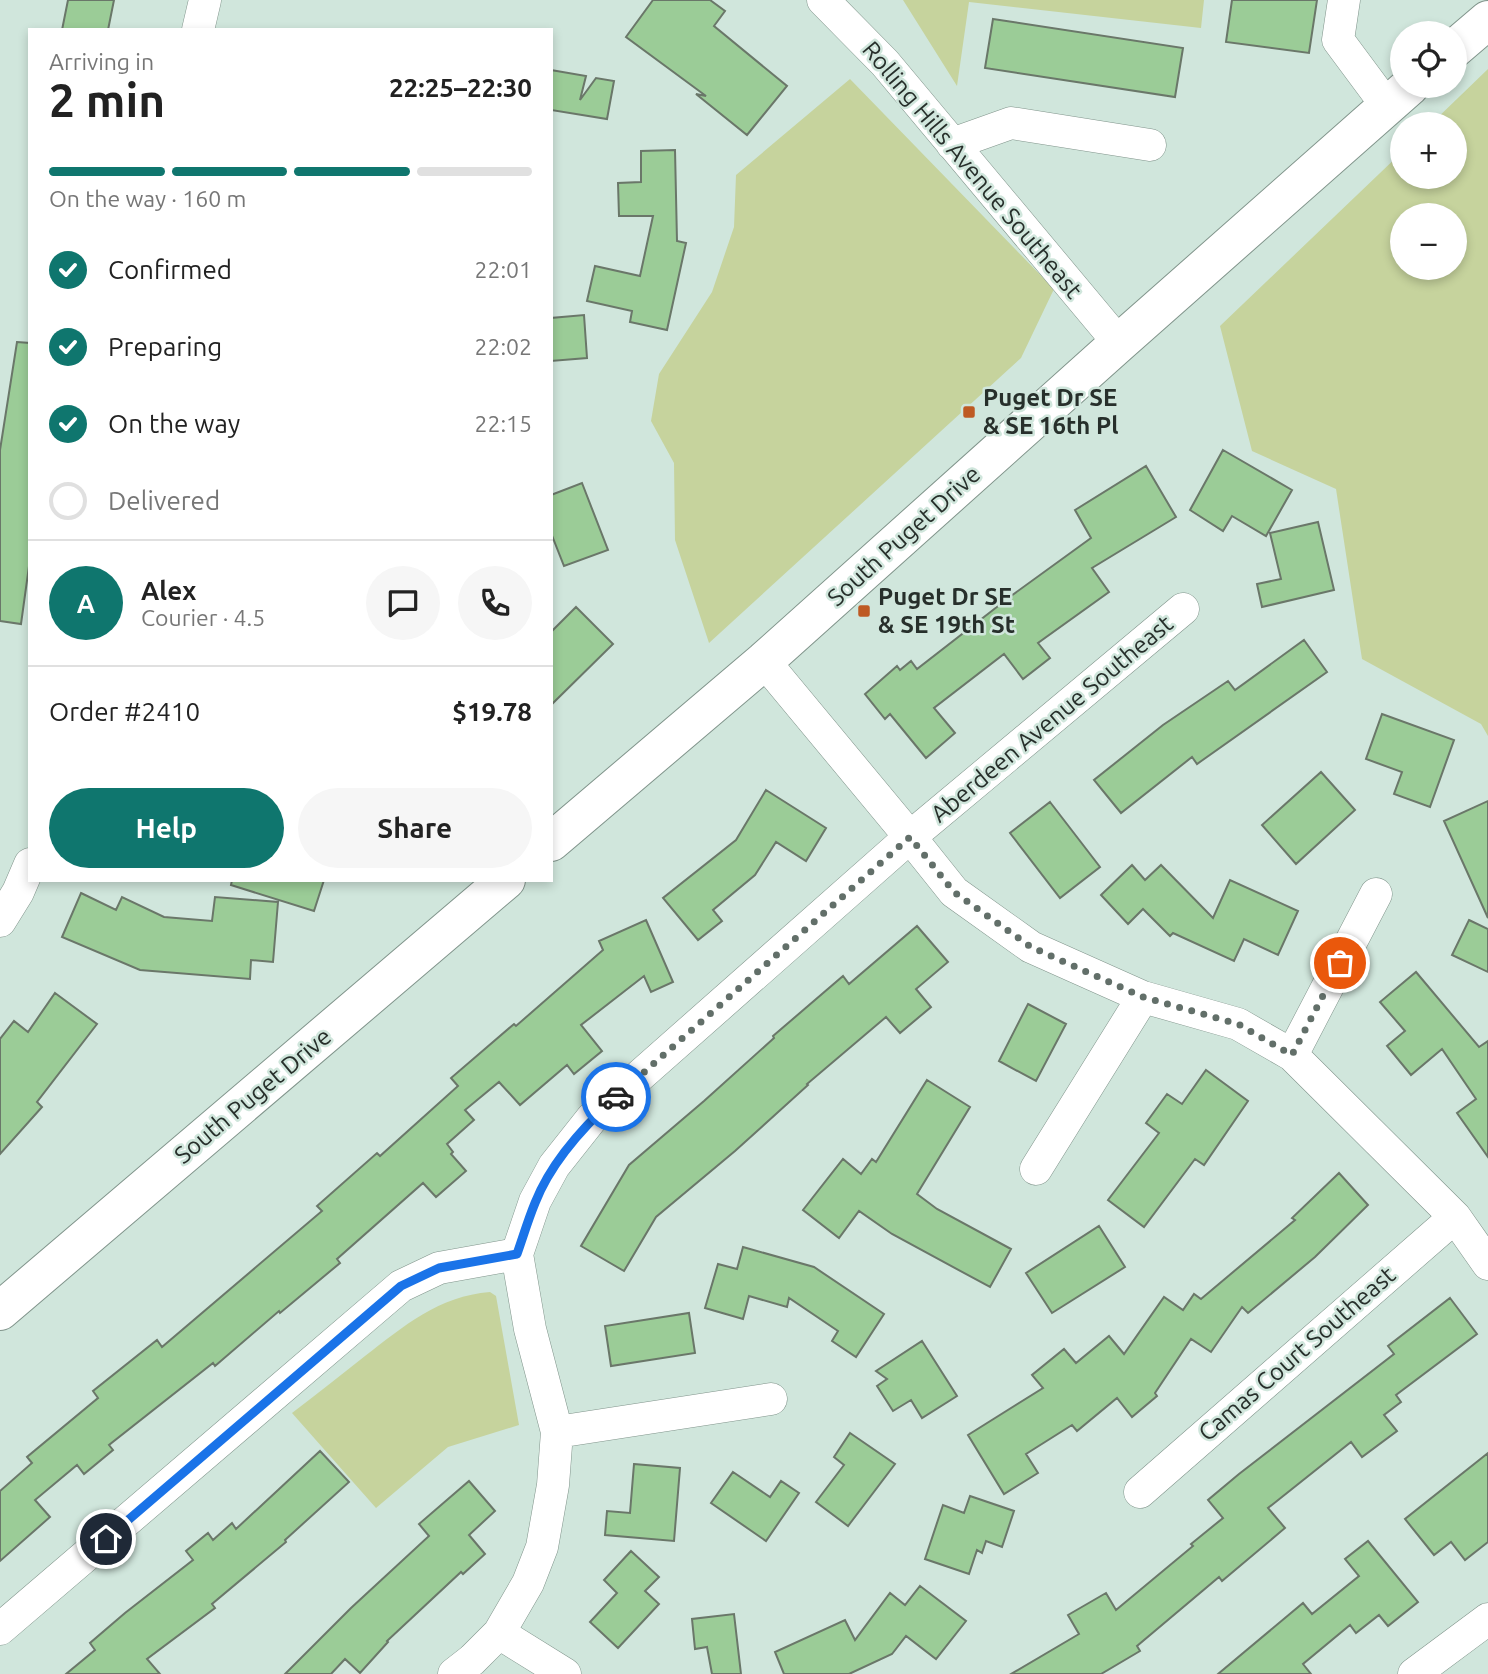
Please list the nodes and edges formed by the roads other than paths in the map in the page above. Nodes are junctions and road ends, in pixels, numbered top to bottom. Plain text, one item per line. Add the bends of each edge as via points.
1 (205, 0) edge
2 (823, 0) edge
3 (1344, 0) edge
4 (1488, 20) edge
5 (198, 28) edge
6 (1467, 38) edge
7 (1390, 89) edge
8 (1396, 98) edge
9 (952, 144) junction
10 (1150, 145) dead end
11 (1119, 343) junction
12 (1183, 610) dead end
13 (764, 661) junction
14 (910, 837) junction
15 (553, 840) edge
16 (16, 880) edge
17 (504, 882) edge
18 (1376, 894) dead end
19 (0, 921) edge
20 (1143, 997) junction
21 (1292, 1055) junction
22 (1037, 1169) dead end
23 (1455, 1217) junction
24 (517, 1254) junction
25 (1488, 1264) edge
26 (0, 1311) edge
27 (771, 1399) dead end
28 (557, 1432) junction
29 (1140, 1492) dead end
30 (1488, 1619) edge
31 (0, 1629) edge
32 (499, 1633) junction
33 (454, 1674) edge
34 (565, 1674) edge
35 (1414, 1674) edge

1 - 5 street
2 - 9 street, Rolling Hills Avenue Southeast via 885,63
3 - 7 street via 1338,40
4 - 6 street
8 - 11 street, South Puget Drive
9 - 10 street via 1011,123
9 - 11 street, Rolling Hills Avenue Southeast
11 - 13 street, South Puget Drive
12 - 14 street, Aberdeen Avenue Southeast
13 - 14 street
13 - 15 street, South Puget Drive
14 - 20 street via 954,892 1031,947
14 - 24 street, Aberdeen Avenue Southeast via 592,1118 554,1166 535,1201
16 - 19 street
17 - 26 street, South Puget Drive
18 - 21 street
20 - 21 street via 1238,1024
20 - 22 street
21 - 23 street
23 - 25 street
23 - 29 street, Camas Court Southeast
24 - 28 street, Aberdeen Avenue Southeast via 530,1329
24 - 31 street via 439,1268 401,1286
27 - 28 street
28 - 32 street, Aberdeen Avenue Southeast via 542,1547 528,1583
30 - 35 street
32 - 33 street, Aberdeen Avenue Southeast
32 - 34 street

